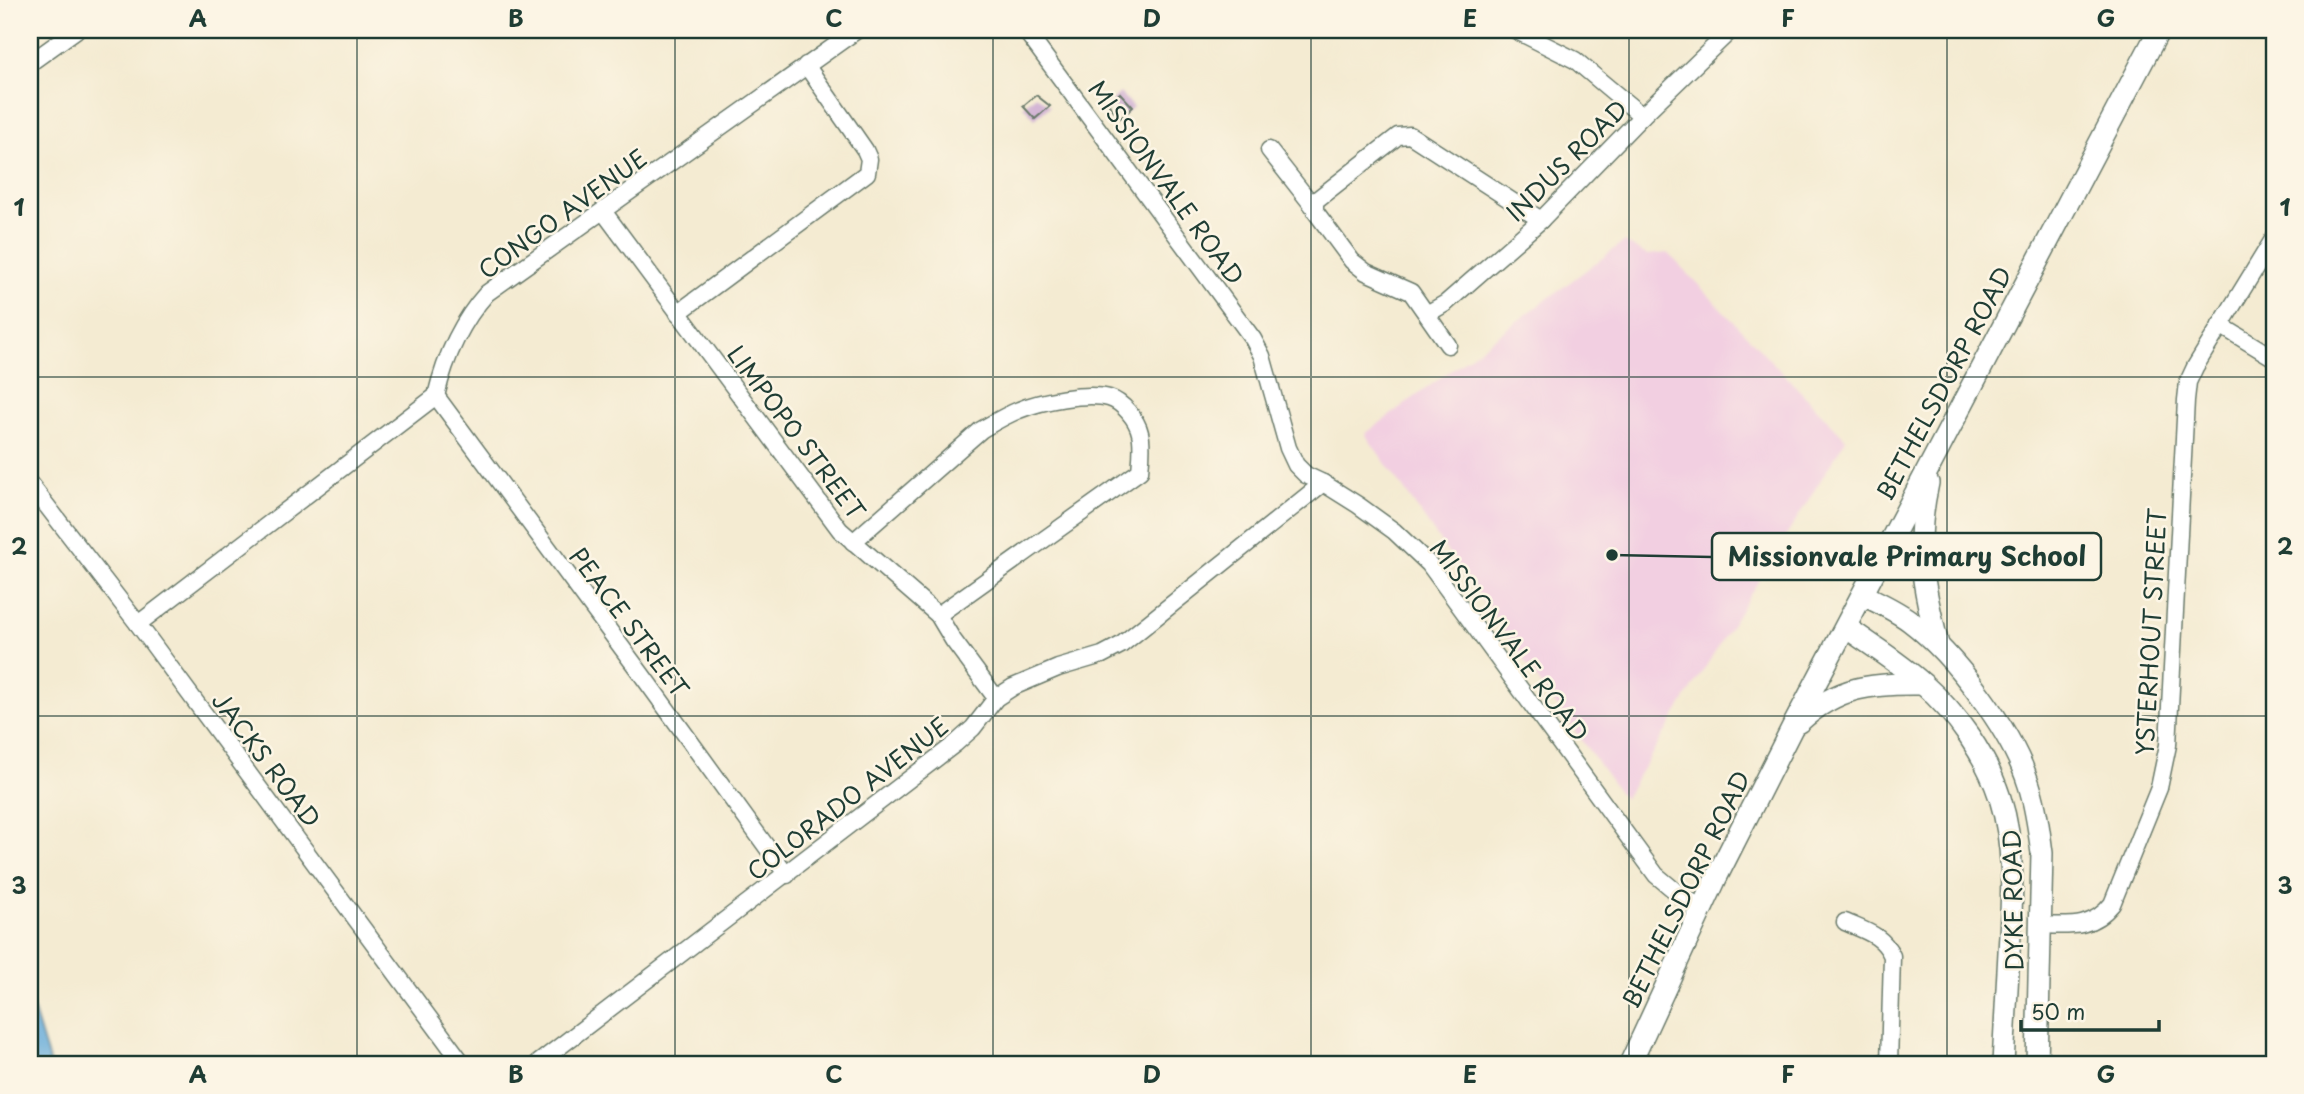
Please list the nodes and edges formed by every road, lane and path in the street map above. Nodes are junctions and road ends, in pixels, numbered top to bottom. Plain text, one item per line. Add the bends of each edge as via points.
1 (76, 30) edge
2 (857, 30) edge
3 (1025, 30) edge
4 (1516, 30) edge
5 (1731, 30) edge
6 (2159, 30) edge
7 (30, 64) edge
8 (806, 65) junction
9 (1642, 116) junction
10 (1269, 150) dead end
11 (1314, 206) junction
12 (603, 211) junction
13 (1541, 220) junction
14 (2274, 238) edge
15 (678, 313) junction
16 (1427, 314) junction
17 (2220, 325) junction
18 (1448, 345) dead end
19 (2274, 358) edge
20 (436, 396) junction
21 (1934, 457) junction
22 (1323, 482) junction
23 (30, 484) edge
24 (853, 542) junction
25 (1863, 595) junction
26 (938, 615) junction
27 (138, 624) junction
28 (1846, 627) junction
29 (1938, 645) junction
30 (1923, 684) junction
31 (996, 698) junction
32 (1792, 728) junction
33 (787, 875) junction
34 (1702, 908) junction
35 (1846, 922) dead end
36 (2041, 925) junction
37 (463, 1064) edge
38 (537, 1064) edge
39 (1630, 1064) edge
40 (1889, 1064) edge
41 (2003, 1064) edge
42 (2037, 1064) edge

1 - 7 street
2 - 8 street, CONGO AVENUE
3 - 22 street, MISSIONVALE ROAD via 1253,339 1296,466
4 - 9 street via 1575,60
5 - 9 street, INDUS ROAD
6 - 21 main road, BETHELSDORP ROAD
8 - 12 street, CONGO AVENUE
8 - 15 street via 865,150 867,173
9 - 13 street, INDUS ROAD
10 - 11 street
11 - 13 street via 1318,197 1404,134
11 - 16 street via 1352,261 1411,292
12 - 15 street, LIMPOPO STREET
12 - 20 street, CONGO AVENUE via 487,293 471,310 454,340
13 - 16 street, INDUS ROAD via 1446,303
14 - 17 street, YSTERHOUT STREET
15 - 24 street, LIMPOPO STREET
16 - 18 street
17 - 19 street
17 - 36 street, YSTERHOUT STREET via 2188,382 2168,746 2159,788 2112,904 2103,915 2087,923
20 - 27 street
20 - 33 street, PEACE STREET
21 - 25 main road, BETHELSDORP ROAD
21 - 29 main road via 1920,536 1921,568
22 - 31 street, COLORADO AVENUE via 1121,645 1031,678
22 - 34 street, MISSIONVALE ROAD via 1394,531 1429,564 1656,875
23 - 27 street, JACKS ROAD
24 - 26 street, LIMPOPO STREET
24 - 26 street via 981,430 1001,418 1053,400 1089,397 1118,402 1137,425 1140,471
25 - 28 main road, BETHELSDORP ROAD
25 - 29 main road, DYKE ROAD via 1889,607
26 - 31 street, LIMPOPO STREET
27 - 37 street, JACKS ROAD
28 - 30 main road, DYKE ROAD
28 - 32 main road, BETHELSDORP ROAD
29 - 36 main road, DYKE ROAD via 1990,710 2029,784 2042,853
30 - 32 main road via 1860,687 1835,696
30 - 41 main road, DYKE ROAD via 1969,736 1999,797 2007,828 2012,897
31 - 33 street, COLORADO AVENUE via 955,744
32 - 34 main road, BETHELSDORP ROAD
33 - 38 street, COLORADO AVENUE
34 - 39 main road, BETHELSDORP ROAD
35 - 40 street via 1879,939 1892,956
36 - 42 main road, DYKE ROAD

